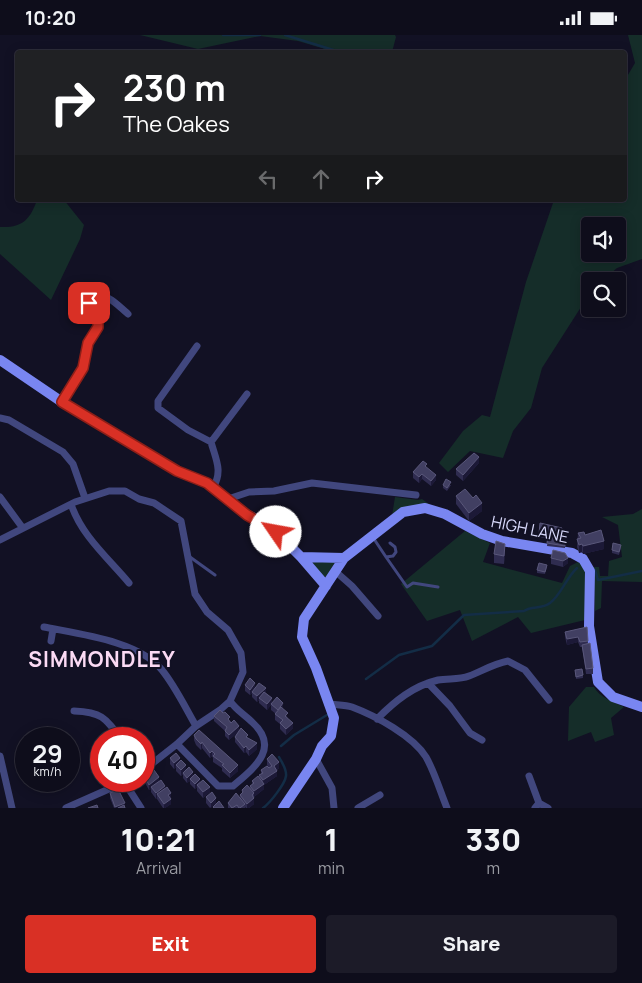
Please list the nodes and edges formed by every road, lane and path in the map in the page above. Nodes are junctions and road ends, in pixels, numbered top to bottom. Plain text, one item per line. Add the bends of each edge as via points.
1 (91, 285) dead end
2 (95, 292) junction
3 (120, 307) junction
4 (114, 314) dead end
5 (128, 314) dead end
6 (198, 346) dead end
7 (0, 360) edge
8 (246, 394) dead end
9 (62, 402) junction
10 (0, 417) edge
11 (211, 442) junction
12 (214, 488) junction
13 (416, 495) dead end
14 (0, 497) edge
15 (84, 498) junction
16 (228, 499) junction
17 (71, 504) junction
18 (22, 527) junction
19 (372, 536) junction
20 (0, 540) edge
21 (390, 543) dead end
22 (189, 557) junction
23 (301, 557) junction
24 (386, 557) junction
25 (344, 558) junction
26 (336, 571) junction
27 (215, 575) dead end
28 (128, 583) dead end
29 (326, 586) junction
30 (438, 587) dead end
31 (378, 616) dead end
32 (44, 627) dead end
33 (53, 629) junction
34 (51, 641) dead end
35 (428, 683) junction
36 (549, 700) dead end
37 (230, 701) junction
38 (329, 704) junction
39 (642, 707) edge
40 (74, 711) dead end
41 (378, 719) junction
42 (196, 725) junction
43 (112, 727) edge
44 (482, 740) dead end
45 (177, 744) junction
46 (0, 756) edge
47 (316, 759) junction
48 (155, 761) edge
49 (529, 775) dead end
50 (3, 786) edge
51 (103, 792) edge
52 (132, 792) edge
53 (380, 795) dead end
54 (537, 805) edge
55 (12, 808) edge
56 (66, 808) edge
57 (141, 808) edge
58 (283, 808) edge
59 (334, 808) edge
60 (358, 808) edge
61 (447, 808) edge
62 (548, 808) edge

1 - 2 street
2 - 3 street
2 - 9 street via 89,303 98,317 98,327 88,343 83,368
3 - 4 street
3 - 5 street
6 - 11 street via 158,401 158,408
7 - 9 street
8 - 11 street
9 - 12 street via 170,467
10 - 15 street via 63,452 73,463
11 - 12 street via 219,473
12 - 16 street
13 - 16 street via 312,483 274,491 249,492
14 - 18 street
15 - 17 street
15 - 22 street via 109,491 125,491 154,503 181,521
16 - 23 street via 276,532
17 - 18 street
17 - 28 street via 85,532
18 - 20 street
19 - 24 lane
19 - 25 street, HIGH LANE
19 - 39 street, HIGH LANE via 403,512 425,508 502,541 578,555 590,571 589,626 598,682 614,697
21 - 24 lane via 396,552
22 - 27 lane
22 - 37 street via 195,594 207,612 228,630 241,653 243,672
23 - 25 street
23 - 29 street
24 - 30 lane via 407,587 413,583
25 - 26 street
26 - 29 street
26 - 31 street
29 - 38 street via 304,619 302,637
32 - 33 street
33 - 34 street
33 - 42 street via 119,644 146,655 161,669
35 - 36 street via 468,677 508,661 524,670
35 - 41 street via 405,693
35 - 44 street via 470,733
37 - 42 street
37 - 45 street via 263,734 266,747 262,757 232,786 218,787
38 - 41 street via 350,707
38 - 47 street via 334,718 331,736
40 - 43 street via 91,711 105,717
41 - 61 street via 422,751
42 - 45 street
45 - 48 street
46 - 50 street
47 - 58 street
47 - 59 street via 332,788
49 - 54 street
50 - 55 street
51 - 56 street
52 - 57 street
53 - 60 street
54 - 62 street

